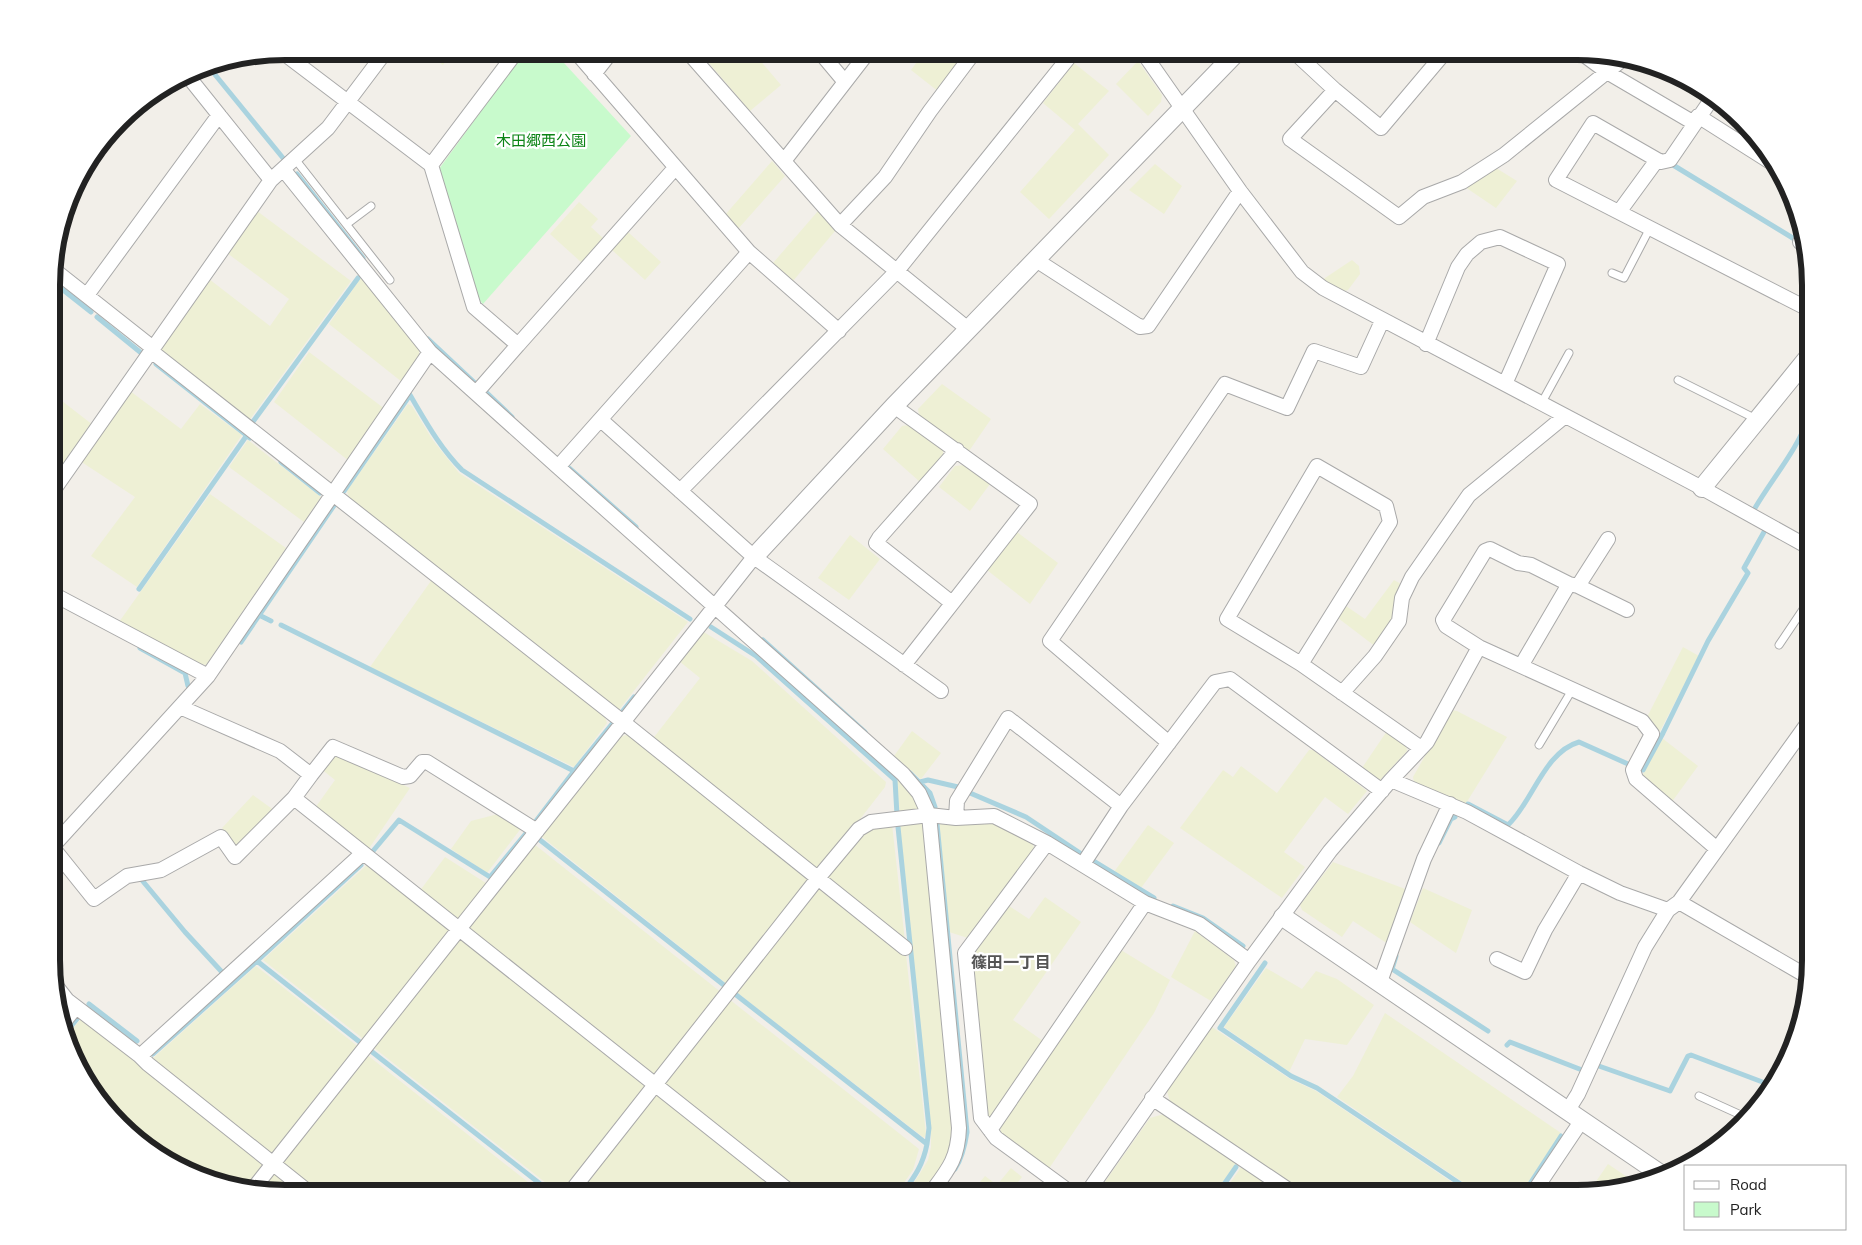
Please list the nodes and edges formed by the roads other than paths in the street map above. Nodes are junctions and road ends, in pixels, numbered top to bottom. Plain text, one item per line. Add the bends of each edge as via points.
1 (293, 60) edge
2 (379, 60) edge
3 (510, 60) edge
4 (582, 60) edge
5 (605, 60) edge
6 (695, 60) edge
7 (827, 60) edge
8 (862, 60) edge
9 (968, 60) edge
10 (1067, 60) edge
11 (1148, 60) edge
12 (1229, 60) edge
13 (1303, 60) edge
14 (1438, 60) edge
15 (1591, 60) edge
16 (1617, 64) edge
17 (1607, 72) junction
18 (594, 74) junction
19 (192, 80) edge
20 (845, 82) junction
21 (1335, 90) junction
22 (348, 102) junction
23 (1709, 103) edge
24 (1182, 109) junction
25 (219, 114) junction
26 (1696, 120) junction
27 (1763, 158) edge
28 (295, 159) junction
29 (1657, 160) junction
30 (784, 161) junction
31 (431, 165) junction
32 (675, 168) junction
33 (283, 169) junction
34 (271, 180) junction
35 (1240, 190) junction
36 (371, 206) dead end
37 (1619, 212) junction
38 (347, 224) junction
39 (840, 225) junction
40 (1650, 228) junction
41 (749, 252) junction
42 (1036, 260) junction
43 (896, 271) junction
44 (1612, 273) dead end
45 (60, 274) edge
46 (390, 280) dead end
47 (87, 295) junction
48 (1802, 306) edge
49 (1382, 321) junction
50 (968, 329) junction
51 (839, 331) junction
52 (1426, 344) junction
53 (518, 345) junction
54 (152, 349) junction
55 (430, 352) junction
56 (1569, 353) dead end
57 (1802, 365) edge
58 (1678, 380) dead end
59 (1505, 384) junction
60 (476, 393) junction
61 (1542, 404) junction
62 (894, 406) junction
63 (1565, 416) junction
64 (601, 420) junction
65 (1757, 420) junction
66 (957, 450) junction
67 (558, 468) junction
68 (60, 481) edge
69 (1702, 488) junction
70 (680, 491) junction
71 (332, 493) junction
72 (1608, 539) dead end
73 (1802, 544) edge
74 (754, 557) junction
75 (1574, 585) junction
76 (60, 599) edge
77 (952, 603) junction
78 (714, 607) junction
79 (1627, 610) dead end
80 (1802, 611) edge
81 (1779, 645) dead end
82 (1479, 647) junction
83 (904, 664) junction
84 (1301, 664) junction
85 (1521, 666) junction
86 (208, 676) junction
87 (1572, 690) junction
88 (941, 691) dead end
89 (1342, 693) junction
90 (180, 707) junction
91 (623, 722) junction
92 (1802, 734) edge
93 (1169, 743) junction
94 (1540, 745) dead end
95 (1421, 748) junction
96 (311, 775) junction
97 (1386, 785) junction
98 (294, 798) junction
99 (1450, 804) junction
100 (1121, 806) junction
101 (930, 815) junction
102 (956, 818) junction
103 (537, 832) junction
104 (60, 839) edge
105 (1047, 843) junction
106 (1717, 849) junction
107 (363, 853) junction
108 (60, 856) edge
109 (1082, 864) junction
110 (1579, 873) junction
111 (818, 878) junction
112 (1146, 902) junction
113 (1674, 906) junction
114 (1283, 917) junction
115 (459, 931) junction
116 (905, 948) dead end
117 (1497, 959) dead end
118 (1249, 961) junction
119 (1802, 974) edge
120 (1380, 982) junction
121 (63, 994) edge
122 (76, 1007) junction
123 (68, 1017) edge
124 (140, 1056) junction
125 (654, 1085) junction
126 (1699, 1096) dead end
127 (1152, 1098) junction
128 (1575, 1115) junction
129 (1740, 1115) edge
130 (990, 1130) junction
131 (273, 1164) junction
132 (1656, 1171) edge
133 (258, 1183) edge
134 (300, 1185) edge
135 (576, 1185) edge
136 (782, 1185) edge
137 (936, 1185) edge
138 (1059, 1185) edge
139 (1093, 1185) edge
140 (1281, 1185) edge
141 (1537, 1185) edge

1 - 22 street
2 - 22 street
3 - 31 street
4 - 18 street
5 - 18 street
6 - 30 street
7 - 20 street
8 - 20 street
9 - 39 street via 885,177
10 - 43 street
11 - 24 street
12 - 24 street
13 - 21 street
14 - 21 street via 1381,128
15 - 17 street
16 - 17 street
17 - 21 street via 1504,155 1462,182 1423,197 1399,217 1290,139
17 - 26 street
18 - 32 street
19 - 25 street
20 - 30 street
22 - 28 street via 328,128
22 - 31 street
23 - 26 street
24 - 35 street
24 - 42 street
25 - 34 street
25 - 47 street
26 - 27 street
26 - 29 street via 1670,160
28 - 33 street
28 - 38 lane
29 - 37 street
29 - 37 street via 1593,123 1556,180
30 - 39 street
31 - 53 street via 474,307
32 - 41 street
32 - 53 street
33 - 34 street
33 - 55 street
34 - 54 street
35 - 42 street via 1148,326 1140,327
35 - 49 street via 1302,272 1323,288
36 - 38 lane
37 - 40 street
38 - 46 lane
39 - 43 street
40 - 44 lane via 1624,278
40 - 48 street
41 - 51 street
41 - 64 street
42 - 50 street
43 - 50 street
43 - 51 street
45 - 47 street
47 - 54 street
49 - 52 street
49 - 93 street via 1361,366 1314,351 1286,408 1225,384 1050,641
50 - 62 street
51 - 70 street
52 - 59 street
52 - 59 street via 1458,267 1481,242 1500,237 1558,264
53 - 60 street
54 - 68 street
54 - 71 street
55 - 60 street
55 - 71 street
56 - 61 lane
57 - 65 street
58 - 65 lane
59 - 61 street
60 - 67 street
61 - 63 street
62 - 66 street
62 - 74 street
63 - 69 street
63 - 89 street via 1469,495 1412,577 1402,598 1399,621 1375,656
64 - 67 street
64 - 70 street
65 - 69 street
66 - 77 street via 1030,504
66 - 77 street via 876,544
67 - 78 street
69 - 73 street
70 - 74 street
71 - 86 street
71 - 91 street
72 - 75 street
74 - 78 street
74 - 83 street
75 - 79 street
75 - 82 street via 1490,548 1485,551 1443,620 1446,626
75 - 85 street
76 - 86 street
77 - 83 street
78 - 91 street
78 - 101 street via 903,774 919,793
80 - 81 lane
82 - 85 street
82 - 95 street
83 - 88 street
84 - 84 street via 1227,619 1317,466 1386,506 1390,522
84 - 89 street
85 - 87 street
86 - 90 street
87 - 94 lane
87 - 106 street via 1647,726 1652,734 1633,770 1636,779
89 - 95 street
90 - 96 street via 280,751
90 - 104 street
91 - 103 street
91 - 111 street
92 - 106 street
93 - 97 street via 1215,682 1230,679
93 - 100 street
95 - 97 street
96 - 98 street
96 - 103 street via 333,747 403,777 410,776 422,762 427,762
97 - 99 street
97 - 114 street via 1330,852
98 - 107 street
98 - 108 street via 235,857 221,837 161,870 127,876 94,898
99 - 110 street
99 - 120 street via 1424,859
100 - 102 street via 1008,718 957,801
100 - 109 street
101 - 102 street
101 - 111 street via 871,822 859,828
101 - 137 street via 960,1128 954,1160
102 - 105 street via 994,816
103 - 115 street
105 - 109 street
105 - 130 street via 965,953 981,1118
106 - 113 street
107 - 115 street
107 - 124 street
109 - 112 street
110 - 113 street via 1620,893
110 - 117 street via 1525,972
111 - 116 street
111 - 125 street
112 - 118 street via 1199,924
112 - 130 street
113 - 119 street
113 - 128 street via 1645,947 1578,1094
114 - 118 street
114 - 120 street
115 - 125 street
115 - 131 street
118 - 127 street
120 - 128 street
121 - 122 street
122 - 123 street
122 - 124 street
124 - 131 street
125 - 135 street
125 - 136 street
126 - 129 lane
127 - 139 street
127 - 140 street
128 - 132 street
128 - 141 street
130 - 138 street via 996,1138
131 - 133 street
131 - 134 street

